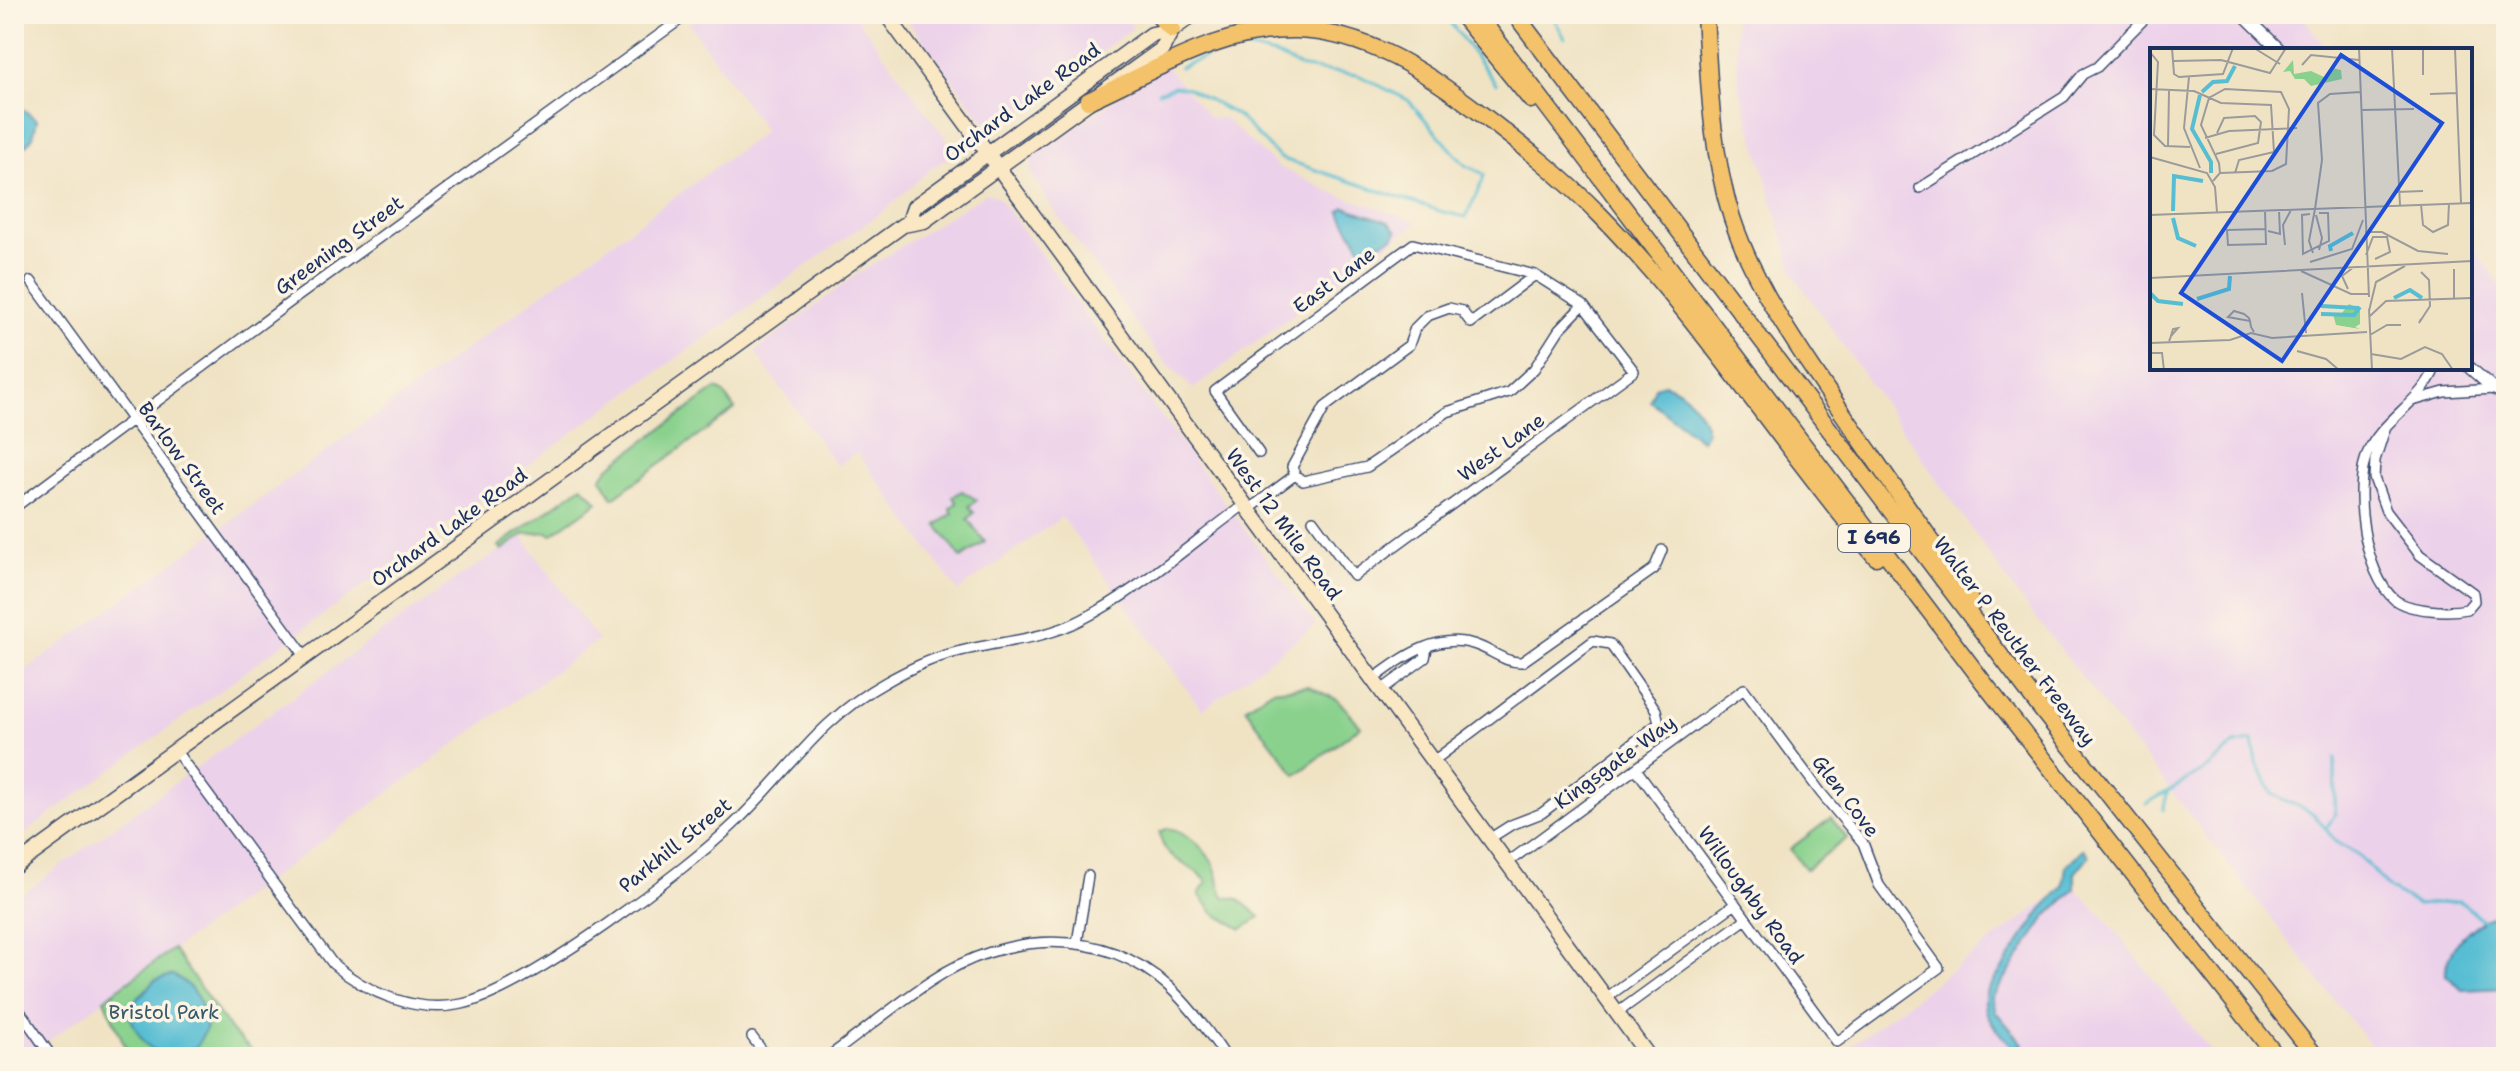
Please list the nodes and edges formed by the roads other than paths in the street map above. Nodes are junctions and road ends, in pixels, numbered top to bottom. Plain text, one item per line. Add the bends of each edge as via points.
1 (688, 14) edge
2 (886, 14) edge
3 (1157, 14) edge
4 (1194, 14) edge
5 (1461, 14) edge
6 (1477, 14) edge
7 (1515, 14) edge
8 (1705, 14) edge
9 (2149, 14) edge
10 (2243, 14) edge
11 (1172, 30) junction
12 (2278, 48) edge
13 (1088, 101) junction
14 (987, 150) junction
15 (998, 166) junction
16 (1600, 176) junction
17 (1920, 188) dead end
18 (909, 222) junction
19 (1535, 275) junction
20 (31, 281) dead end
21 (1558, 289) joint
22 (1583, 305) junction
23 (2434, 370) edge
24 (2472, 370) edge
25 (2500, 391) edge
26 (2413, 401) junction
27 (132, 422) junction
28 (2385, 429) junction
29 (1259, 453) dead end
30 (1295, 475) junction
31 (1246, 507) junction
32 (14, 508) edge
33 (1313, 520) dead end
34 (1662, 550) dead end
35 (1999, 653) junction
36 (305, 656) junction
37 (1984, 683) junction
38 (1376, 686) junction
39 (1744, 689) joint
40 (175, 750) junction
41 (1432, 762) junction
42 (1636, 769) junction
43 (1489, 839) junction
44 (1507, 863) junction
45 (14, 867) edge
46 (1088, 876) dead end
47 (1735, 904) junction
48 (1746, 919) junction
49 (1077, 943) junction
50 (1606, 998) junction
51 (14, 1003) edge
52 (1617, 1013) junction
53 (752, 1037) dead end
54 (1837, 1042) joint
55 (52, 1057) edge
56 (767, 1057) edge
57 (828, 1057) edge
58 (1226, 1057) edge
59 (1649, 1057) edge
60 (2277, 1057) edge
61 (2316, 1057) edge

1 - 27 street, Greening Street
2 - 14 main road, West 12 Mile Road
3 - 11 highway
4 - 11 main road, Orchard Lake Road
5 - 16 highway via 1504,71
6 - 16 highway, I 696
7 - 35 highway, Walter P Reuther Freeway / I 696
8 - 35 highway via 1714,138 1746,252 1783,323 1957,577
9 - 17 street via 2064,97
10 - 12 street
11 - 13 main road, Orchard Lake Road via 1162,49
11 - 14 main road, Orchard Lake Road via 1152,34
13 - 15 main road, Orchard Lake Road
13 - 37 highway via 1181,54 1222,39 1268,31 1336,36 1416,68 1538,158 1602,217 1857,535
14 - 15 main road, West 12 Mile Road
14 - 18 main road, Orchard Lake Road via 914,207
15 - 18 main road, Orchard Lake Road via 924,221
15 - 31 main road, West 12 Mile Road
16 - 37 highway, I 696
18 - 36 main road, Orchard Lake Road
19 - 21 street, East Lane
19 - 29 street, East Lane via 1413,244 1215,391
19 - 30 street via 1471,323 1462,311 1449,308 1427,316 1409,345 1325,407 1292,467
20 - 27 street, Barlow Street
21 - 22 street, West Lane
22 - 30 street via 1534,369 1509,392 1447,412 1367,467 1303,481
22 - 33 street, West Lane via 1634,371 1354,576
23 - 26 street
24 - 25 street
25 - 26 street via 2457,390
26 - 28 street
27 - 32 street, Greening Street
27 - 36 street, Barlow Street
28 - 28 street via 2368,453 2361,496 2366,541 2384,584 2392,597 2409,607 2467,609 2473,593 2420,555 2379,497 2374,469
30 - 31 street, Parkhill Street
31 - 38 main road, West 12 Mile Road
31 - 40 street, Parkhill Street via 1082,620 1043,635 928,661 865,695 819,730 716,840 564,950 496,991 459,1004 388,997 333,964
34 - 38 street via 1654,569 1522,662 1465,642 1418,647
35 - 61 highway, Walter P Reuther Freeway / I 696
36 - 40 main road, Orchard Lake Road
37 - 60 highway, I 696
38 - 41 main road, West 12 Mile Road
39 - 42 street, Kingsgate Way
39 - 54 street, Glen Cove via 1863,843 1879,885 1939,968
40 - 45 main road, Orchard Lake Road
41 - 43 main road, West 12 Mile Road
41 - 43 street via 1593,641 1610,644 1656,710 1659,723 1542,813
42 - 44 street, Kingsgate Way
42 - 47 street, Willoughby Road
43 - 44 main road, West 12 Mile Road
44 - 50 main road, West 12 Mile Road
46 - 49 street
47 - 48 street, Willoughby Road
47 - 50 street
48 - 52 street
48 - 54 street, Willoughby Road
49 - 57 street via 1036,941 981,955 932,980
49 - 58 street via 1147,970 1188,1005
50 - 52 main road, West 12 Mile Road
51 - 55 street
52 - 59 main road, West 12 Mile Road
53 - 56 street

